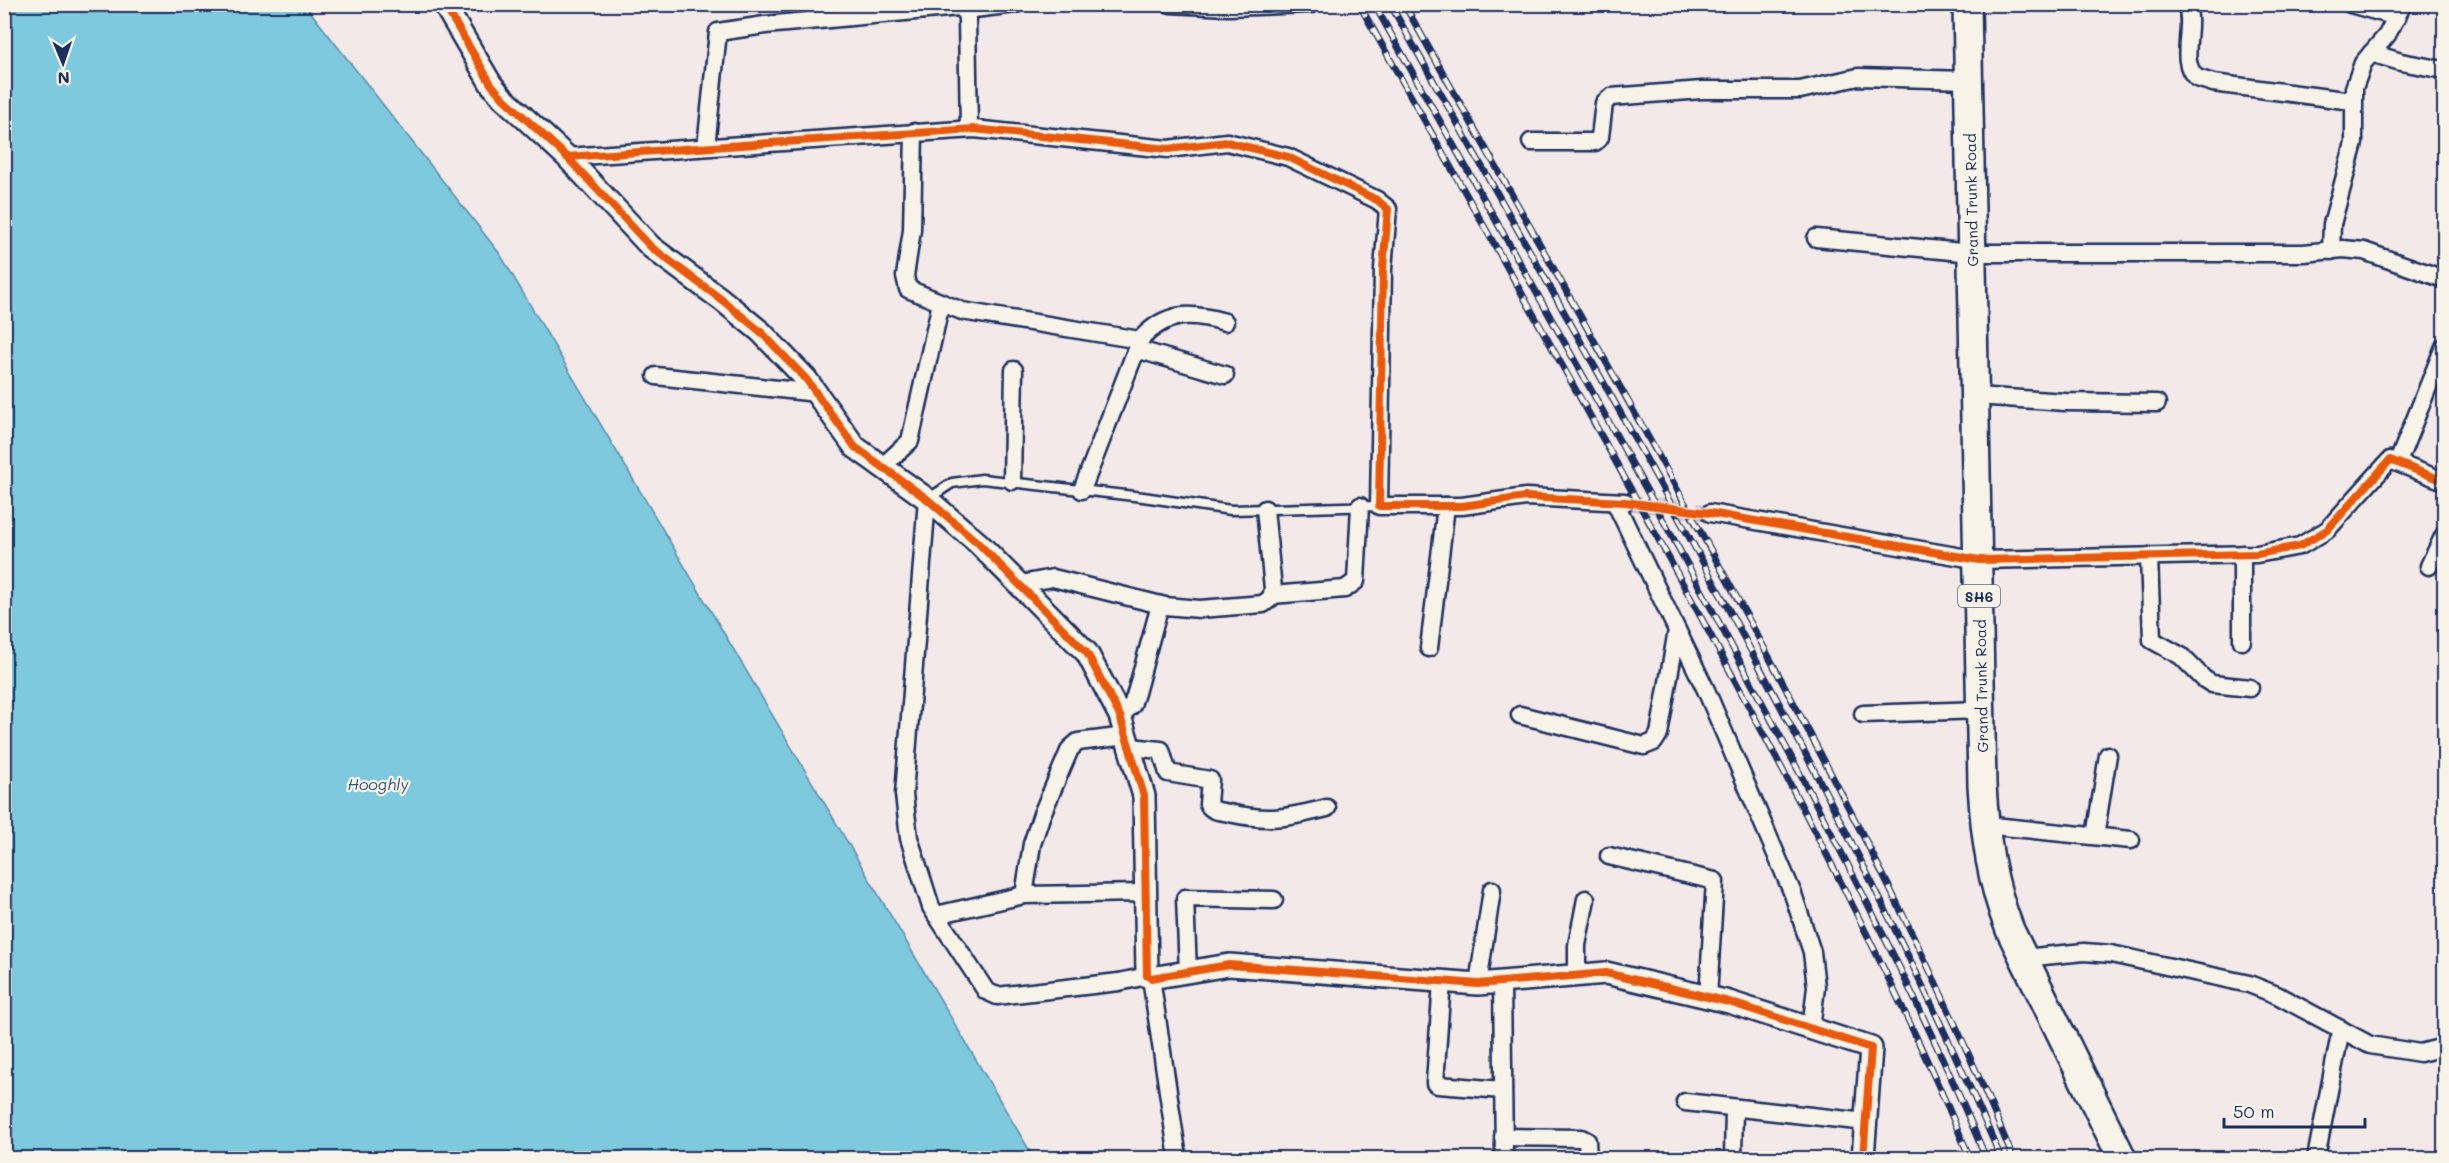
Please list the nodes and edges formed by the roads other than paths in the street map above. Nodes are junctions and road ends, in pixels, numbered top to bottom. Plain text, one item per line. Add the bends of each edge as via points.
1 (444, 4) edge
2 (1016, 4) edge
3 (1170, 4) edge
4 (1311, 4) edge
5 (1966, 4) edge
6 (2186, 4) edge
7 (2350, 4) edge
8 (965, 10) junction
9 (2400, 11) edge
10 (2371, 52) junction
11 (2445, 70) edge
12 (1968, 80) junction
13 (2352, 101) junction
14 (969, 129) junction
15 (914, 132) junction
16 (1531, 142) dead end
17 (706, 147) junction
18 (567, 158) junction
19 (1816, 238) dead end
20 (2331, 251) junction
21 (1972, 253) junction
22 (2445, 279) edge
23 (941, 303) junction
24 (1226, 322) dead end
25 (1138, 345) junction
26 (2445, 347) edge
27 (1014, 370) dead end
28 (1225, 375) dead end
29 (656, 376) dead end
30 (817, 393) junction
31 (1976, 396) junction
32 (2157, 403) dead end
33 (2398, 462) junction
34 (883, 466) junction
35 (1012, 481) junction
36 (2445, 481) edge
37 (1082, 490) junction
38 (927, 499) junction
39 (1360, 506) junction
40 (1379, 506) junction
41 (1446, 506) junction
42 (1265, 509) junction
43 (1710, 513) tunnel mouth
44 (2445, 535) edge
45 (2242, 554) junction
46 (2149, 556) junction
47 (1979, 560) junction
48 (2429, 566) dead end
49 (1021, 585) junction
50 (1272, 595) junction
51 (1160, 605) junction
52 (1677, 630) junction
53 (2242, 641) dead end
54 (1429, 648) dead end
55 (2250, 688) dead end
56 (1981, 710) junction
57 (1863, 714) dead end
58 (1520, 715) dead end
59 (1125, 733) junction
60 (2108, 755) dead end
61 (1327, 808) dead end
62 (1984, 825) junction
63 (2095, 836) junction
64 (2131, 840) dead end
65 (1609, 856) dead end
66 (1492, 890) dead end
67 (1144, 893) junction
68 (1024, 895) junction
69 (1586, 899) dead end
70 (1274, 900) dead end
71 (936, 915) junction
72 (2024, 958) junction
73 (1188, 972) junction
74 (1577, 975) junction
75 (1149, 977) junction
76 (1442, 981) junction
77 (1502, 981) junction
78 (1478, 984) junction
79 (1708, 998) junction
80 (1811, 1029) junction
81 (2341, 1029) junction
82 (2445, 1047) edge
83 (1503, 1090) junction
84 (1685, 1102) dead end
85 (1734, 1108) junction
86 (1866, 1122) junction
87 (1503, 1137) junction
88 (1178, 1158) edge
89 (1503, 1158) edge
90 (1588, 1158) edge
91 (1733, 1158) edge
92 (1863, 1158) edge
93 (2122, 1158) edge
94 (2316, 1158) edge

1 - 18 street via 491,84
2 - 8 street
3 - 4 street
5 - 12 main road, Grand Trunk Road / SH6
6 - 13 street via 2190,19 2189,63 2197,78
7 - 9 street
8 - 14 street
8 - 17 street via 718,32
9 - 10 street
10 - 11 street
10 - 13 street via 2359,73
12 - 16 street via 1858,77 1800,90 1702,90 1611,97 1604,103 1600,137 1595,142
12 - 21 main road, Grand Trunk Road / SH6
13 - 20 street via 2354,143 2332,224
14 - 15 street
14 - 40 street via 1168,149 1230,142 1288,157 1384,205 1389,215 1383,269
15 - 17 street
15 - 23 street via 912,230 906,283 912,292
17 - 18 street
18 - 30 street via 651,247 761,332
19 - 21 street
20 - 21 street
20 - 22 street via 2364,251
21 - 31 main road, Grand Trunk Road / SH6
23 - 25 street via 975,314
23 - 34 street via 910,441
24 - 25 street via 1192,313 1148,331
25 - 28 street
25 - 37 street
26 - 33 street
27 - 35 street
29 - 30 street
30 - 34 street via 847,438
31 - 32 street
31 - 47 main road, Grand Trunk Road / SH6
33 - 36 street
33 - 45 street via 2385,462 2327,530 2300,546
34 - 38 street
35 - 37 lane
35 - 38 lane via 966,480
37 - 42 lane via 1232,510
38 - 49 street
38 - 71 street via 904,794 909,838
39 - 40 lane
39 - 42 lane
39 - 50 street via 1353,586
40 - 41 street
41 - 52 street via 1526,497 1620,502
41 - 54 street
42 - 50 street
43 - 47 street
44 - 48 street
45 - 46 street
45 - 53 street
46 - 47 street
46 - 55 street via 2152,640 2181,656 2212,684
47 - 56 main road, Grand Trunk Road / SH6
49 - 51 street via 1053,578
49 - 59 street via 1087,652
50 - 51 street via 1263,604 1200,609
51 - 59 street
52 - 58 street via 1659,734 1654,742 1644,746
52 - 80 street via 1707,690 1804,923 1816,987
56 - 57 street
56 - 62 main road, Grand Trunk Road / SH6
59 - 61 street via 1161,750 1168,772 1210,780 1208,804 1214,810 1275,819
59 - 67 street via 1144,796
59 - 68 street via 1078,742 1070,749 1032,844
60 - 63 street
62 - 63 street
62 - 72 main road, Grand Trunk Road / SH6 via 1997,897
63 - 64 street
65 - 79 street via 1715,881
66 - 78 street
67 - 68 street
67 - 75 street
68 - 71 street
69 - 74 street via 1577,945
70 - 73 street via 1185,898
71 - 75 street via 986,991 997,996
72 - 81 street via 2084,952 2111,954 2249,984
72 - 93 main road, Grand Trunk Road / SH6
73 - 75 street
73 - 76 street via 1229,964
74 - 77 street
74 - 79 street via 1606,973
75 - 88 street
76 - 78 street
76 - 83 street via 1435,1083
77 - 78 street
77 - 83 street
79 - 80 street
80 - 86 street via 1871,1048
81 - 82 street via 2370,1045 2394,1050 2420,1053
81 - 94 street
83 - 87 street
84 - 85 street
85 - 86 street
85 - 91 street
86 - 92 street
87 - 89 street
87 - 90 street via 1581,1138 1587,1141

